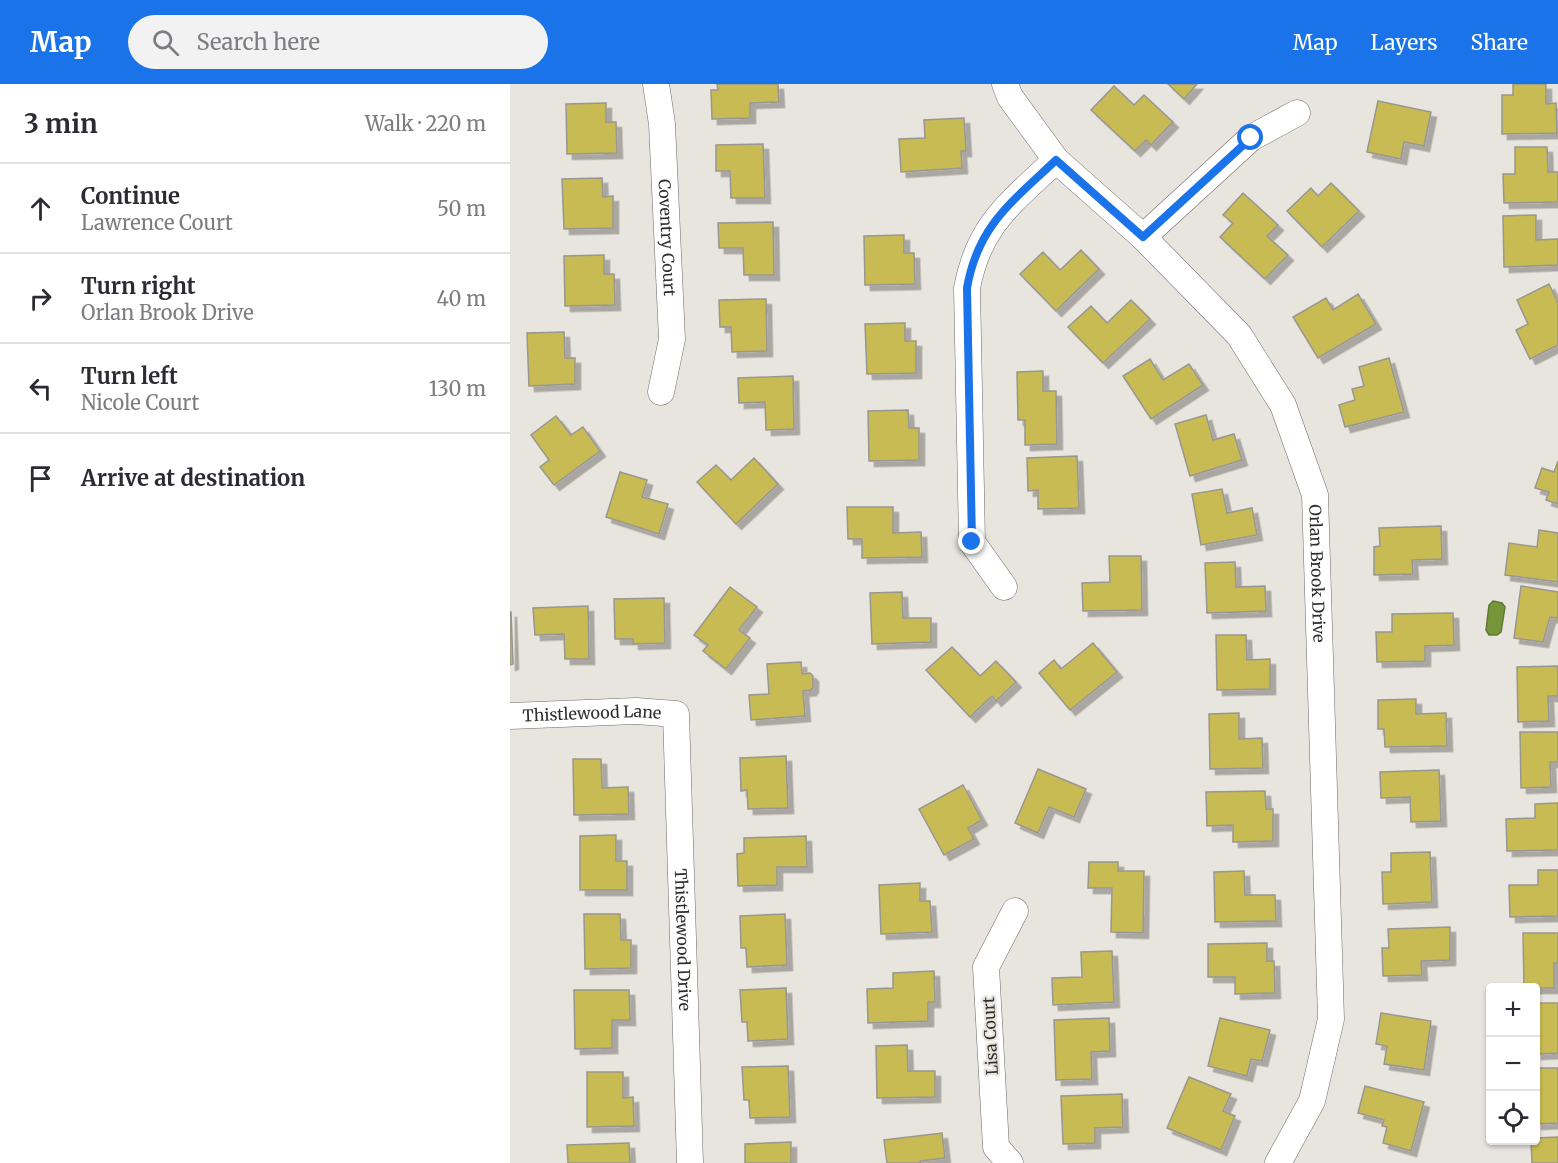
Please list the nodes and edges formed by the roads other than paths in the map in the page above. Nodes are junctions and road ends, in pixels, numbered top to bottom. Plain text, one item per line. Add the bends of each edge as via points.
1 (656, 84) edge
2 (1005, 84) edge
3 (1297, 113) dead end
4 (1056, 160) junction
5 (1143, 237) junction
6 (661, 392) dead end
7 (1004, 587) dead end
8 (676, 714) joint
9 (510, 716) edge
10 (1015, 911) dead end
11 (690, 1163) edge
12 (1010, 1163) edge
13 (1278, 1163) edge

1 - 6 street, Coventry Court via 662,124 672,339
2 - 4 street, Orlan Brook Drive via 1010,98
3 - 5 street via 1251,138
4 - 5 street, Orlan Brook Drive
4 - 7 street via 1002,211 982,237 967,288 972,542
5 - 13 street, Orlan Brook Drive via 1239,334 1283,405 1315,495 1331,1019 1312,1101
8 - 9 street, Thistlewood Lane via 636,711
8 - 11 street, Thistlewood Drive
10 - 12 street, Lisa Court via 986,967 996,1147

